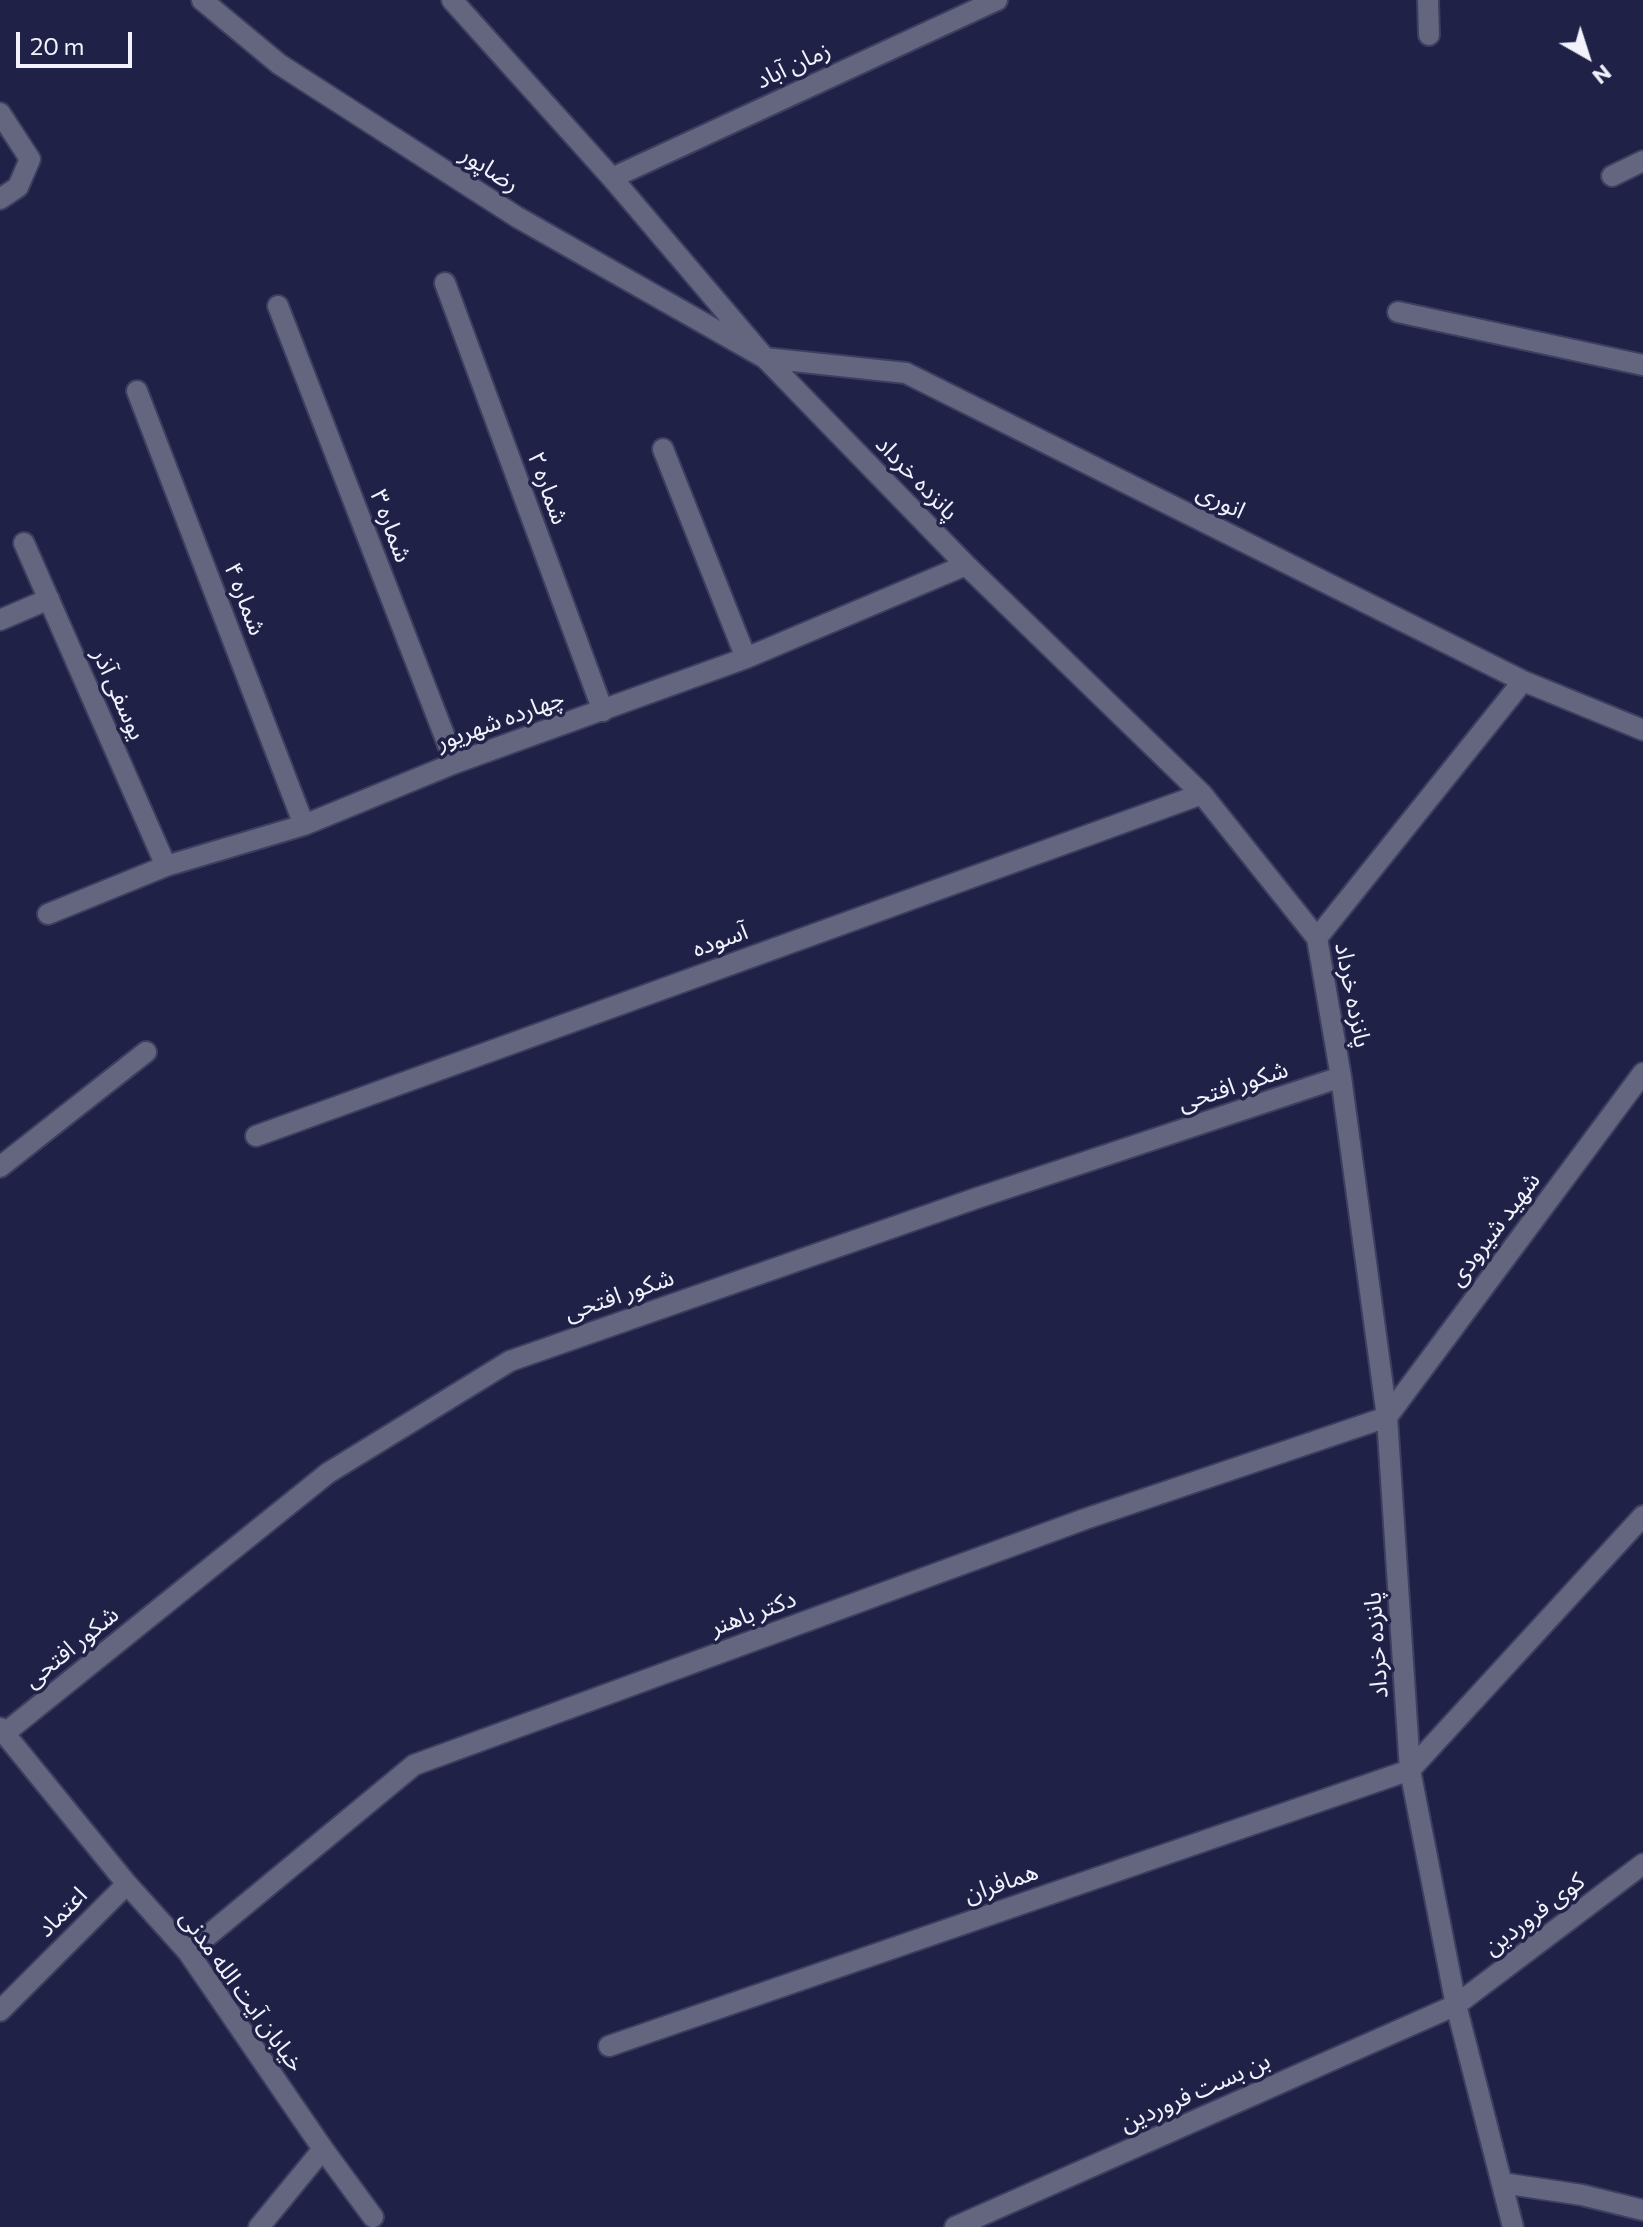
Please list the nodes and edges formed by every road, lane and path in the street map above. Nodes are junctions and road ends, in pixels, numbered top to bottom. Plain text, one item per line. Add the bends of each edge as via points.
1 (202, 0) edge
2 (452, 0) edge
3 (997, 0) edge
4 (1428, 0) edge
5 (1429, 35) dead end
6 (0, 113) edge
7 (1643, 161) edge
8 (1612, 176) dead end
9 (612, 178) junction
10 (0, 199) edge
11 (445, 283) dead end
12 (278, 306) dead end
13 (1398, 312) dead end
14 (765, 358) junction
15 (1643, 365) edge
16 (137, 391) dead end
17 (663, 449) dead end
18 (24, 543) dead end
19 (966, 565) junction
20 (49, 599) junction
21 (0, 620) edge
22 (746, 658) junction
23 (1523, 681) junction
24 (603, 711) junction
25 (1643, 730) edge
26 (455, 763) junction
27 (1202, 794) junction
28 (304, 825) junction
29 (166, 866) junction
30 (48, 914) dead end
31 (1317, 938) junction
32 (146, 1052) dead end
33 (1643, 1073) edge
34 (1341, 1077) junction
35 (256, 1136) dead end
36 (0, 1167) edge
37 (1387, 1417) junction
38 (1643, 1516) edge
39 (2, 1731) edge
40 (1410, 1770) junction
41 (1643, 1864) edge
42 (127, 1884) junction
43 (188, 1952) junction
44 (1456, 2005) junction
45 (0, 2011) edge
46 (609, 2046) dead end
47 (323, 2149) junction
48 (1502, 2183) junction
49 (1643, 2210) edge
50 (373, 2217) dead end
51 (259, 2227) edge
52 (955, 2227) edge
53 (1513, 2227) edge

1 - 14 street, رضاپور via 279,64 517,217
2 - 9 street, پانزده خرداد
3 - 9 street, زمان آباد
4 - 5 street
6 - 10 street via 30,159 18,187
7 - 8 street
9 - 14 street, پانزده خرداد
11 - 24 street, شماره ۲
12 - 26 street, شماره ۳
13 - 15 street
14 - 19 street, پانزده خرداد
14 - 23 street, انوری via 906,373
16 - 28 street, شماره ۴
17 - 22 street
18 - 20 street, یوسفی آذر
19 - 22 street, چهارده شهریور
19 - 27 street, پانزده خرداد
20 - 21 street
20 - 29 street, یوسفی آذر
22 - 24 street, چهارده شهریور
23 - 25 street, انوری
23 - 31 street
24 - 26 street, چهارده شهریور
26 - 28 street, چهارده شهریور
27 - 31 street, پانزده خرداد
27 - 35 street, آسوده
28 - 29 street, چهارده شهریور
29 - 30 street, چهارده شهریور
31 - 34 street, پانزده خرداد
32 - 36 street
33 - 37 street, شهید شیرودی
34 - 37 street, پانزده خرداد
34 - 39 street, شکور افتحی via 510,1361 328,1473
37 - 40 street, پانزده خرداد
37 - 43 street, دکتر باهنر via 1085,1519 414,1765
38 - 40 street
39 - 42 street, خیابان آیت الله مدنی
40 - 44 street, پانزده خرداد
40 - 46 street, همافران
41 - 44 street, کوی فروردین
42 - 43 street, خیابان آیت الله مدنی
42 - 45 street, اعتماد
43 - 47 street, خیابان آیت الله مدنی
44 - 48 street, پانزده خرداد
44 - 52 street, بن بست فروردین
47 - 50 street, خیابان آیت الله مدنی
47 - 51 street
48 - 49 street
48 - 53 street, پانزده خرداد

